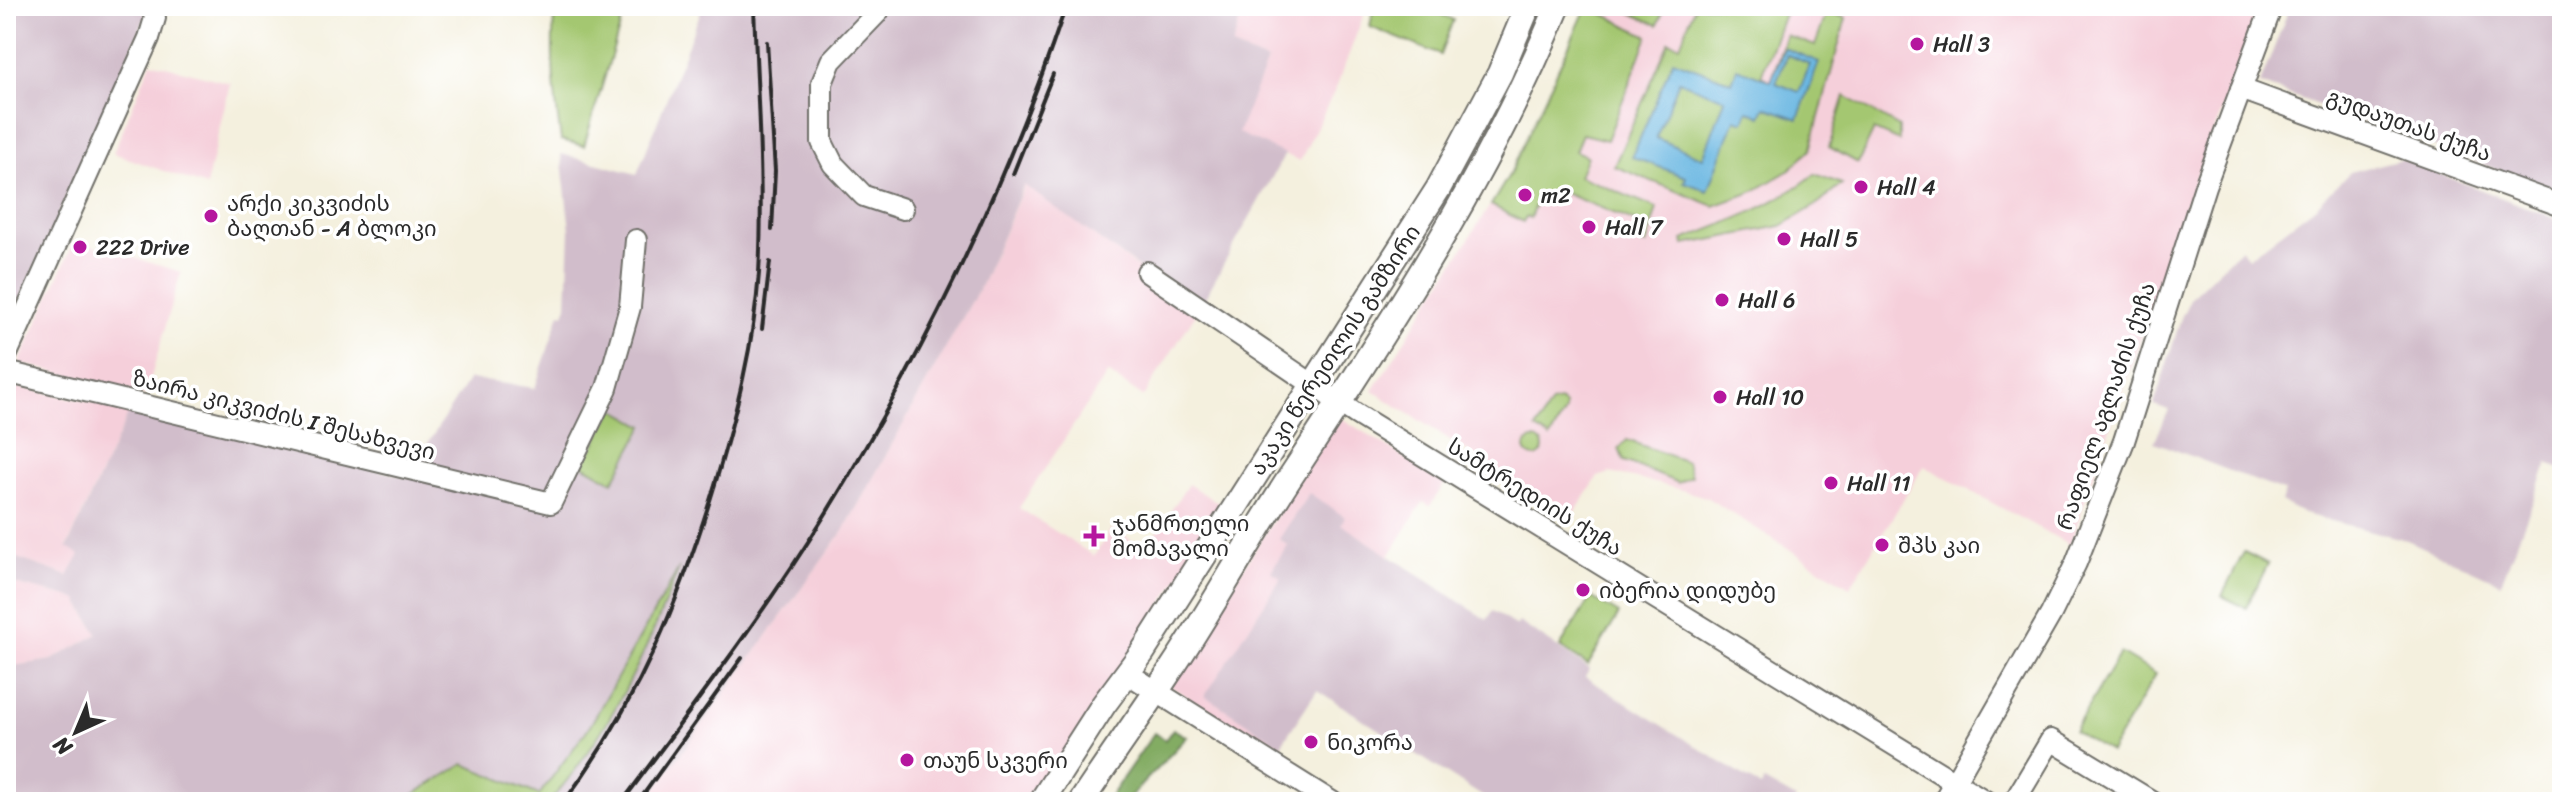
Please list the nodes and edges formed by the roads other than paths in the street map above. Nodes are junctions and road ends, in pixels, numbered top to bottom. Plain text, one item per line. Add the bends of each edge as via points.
1 (879, 6) edge
2 (1528, 6) edge
3 (1558, 6) edge
4 (2272, 6) edge
5 (153, 12) edge
6 (2241, 89) junction
7 (2562, 206) edge
8 (903, 209) dead end
9 (636, 240) dead end
10 (1147, 272) dead end
11 (6, 356) edge
12 (6, 372) edge
13 (1313, 386) junction
14 (1341, 404) junction
15 (1127, 673) junction
16 (1156, 691) junction
17 (1955, 783) junction
18 (1041, 802) edge
19 (1081, 802) edge
20 (1332, 802) edge
21 (1943, 802) edge
22 (1987, 802) edge
23 (2014, 802) edge
24 (2153, 802) edge

1 - 8 street via 831,61 822,83 822,142 833,164 864,196
2 - 13 main road, აკაკი წერეთლის გამზირი via 1500,73 1438,189
3 - 14 main road, აკაკი წერეთლის გამზირი via 1467,195
4 - 6 street, რაფიელ აგლაძის ქუჩა
5 - 11 street via 119,108
6 - 7 street, გუდაუთას ქუჩა
6 - 17 street, რაფიელ აგლაძის ქუჩა via 2128,429 2076,563
9 - 12 street, ზაირა კიკვიძის I შესახვევი via 630,307 607,388 551,503
10 - 13 street, სამტრედიის ქუჩა
13 - 14 street, სამტრედიის ქუჩა
13 - 15 main road, აკაკი წერეთლის გამზირი
14 - 16 main road, აკაკი წერეთლის გამზირი
14 - 17 street, სამტრედიის ქუჩა
15 - 16 street
15 - 18 main road, აკაკი წერეთლის გამზირი
16 - 19 main road, აკაკი წერეთლის გამზირი
16 - 20 street
17 - 21 street, რაფიელ აგლაძის ქუჩა
17 - 22 street, სამტრედიის ქუჩა
23 - 24 street via 2051,740

